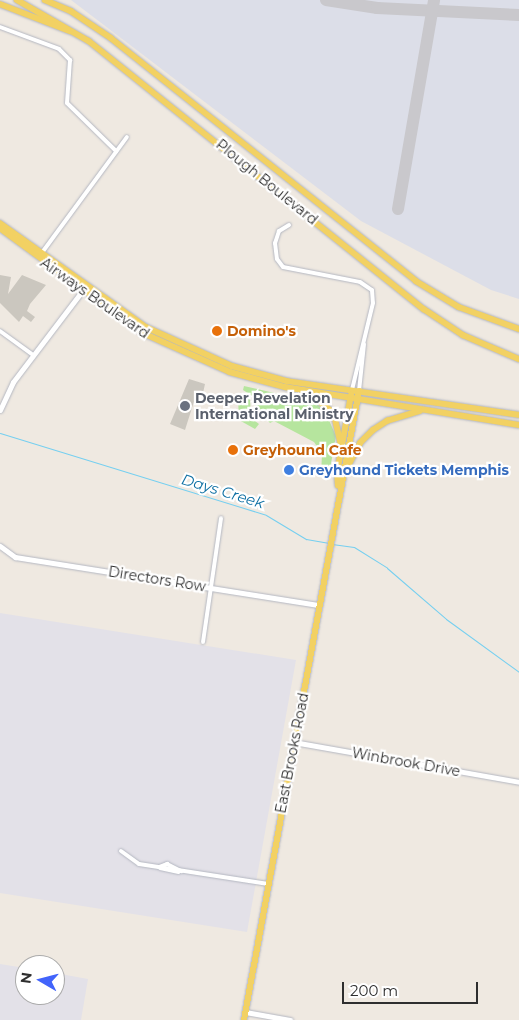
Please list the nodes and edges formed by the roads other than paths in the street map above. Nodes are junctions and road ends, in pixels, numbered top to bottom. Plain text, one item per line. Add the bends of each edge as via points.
1 (17, 0) edge
2 (45, 0) edge
3 (54, 0) edge
4 (0, 4) edge
5 (71, 11) junction
6 (0, 27) edge
7 (90, 41) junction
8 (127, 137) dead end
9 (116, 151) junction
10 (0, 222) edge
11 (289, 225) dead end
12 (0, 228) edge
13 (40, 255) junction
14 (84, 289) junction
15 (519, 329) edge
16 (0, 331) edge
17 (32, 354) junction
18 (519, 359) edge
19 (279, 382) junction
20 (306, 390) junction
21 (356, 391) junction
22 (351, 398) junction
23 (358, 399) junction
24 (0, 410) edge
25 (425, 410) junction
26 (519, 415) edge
27 (519, 425) edge
28 (341, 447) junction
29 (344, 475) junction
30 (338, 486) junction
31 (221, 518) dead end
32 (0, 546) edge
33 (212, 588) junction
34 (318, 605) junction
35 (203, 642) dead end
36 (293, 742) junction
37 (519, 782) edge
38 (122, 850) dead end
39 (159, 868) junction
40 (181, 871) junction
41 (268, 884) junction
42 (245, 1012) junction
43 (244, 1020) edge
44 (290, 1020) edge

1 - 7 main road, Plough Boulevard
2 - 5 main road, Plough Boulevard
3 - 5 main road
4 - 7 main road via 44,18
5 - 15 main road, Plough Boulevard via 155,73 416,281 459,308
6 - 9 street via 59,49 70,60 67,103
7 - 18 main road, Plough Boulevard via 424,309 463,335
8 - 9 street
9 - 13 street
10 - 13 main road, Airways Boulevard
11 - 21 street, East Brooks Road via 277,236 277,259 290,270 353,281 372,290
12 - 13 main road, Airways Boulevard
13 - 14 main road, Airways Boulevard
14 - 17 street
14 - 19 main road, Airways Boulevard via 142,333 187,355
16 - 17 street
17 - 24 street via 12,382
19 - 20 main road, Airways Boulevard
19 - 21 main road, Airways Boulevard
20 - 22 main road, Airways Boulevard
20 - 28 main road via 334,413
21 - 22 main road, East Brooks Road
21 - 23 main road, East Brooks Road
21 - 26 main road, Airways Boulevard
22 - 23 main road, Airways Boulevard
22 - 28 main road, East Brooks Road
23 - 25 main road, Airways Boulevard
23 - 29 main road, East Brooks Road
25 - 27 main road, Airways Boulevard
25 - 29 main road via 396,417 373,430 360,443
28 - 30 main road, East Brooks Road
29 - 30 main road, East Brooks Road
30 - 34 main road, East Brooks Road
31 - 33 street
32 - 33 street, Directors Row via 15,557
33 - 34 street, Directors Row
33 - 35 street
34 - 36 main road, East Brooks Road
36 - 37 street, Winbrook Drive
36 - 41 main road, East Brooks Road
38 - 39 street via 134,863
39 - 40 street via 170,873
39 - 40 street via 167,864
40 - 41 street
41 - 42 main road, East Brooks Road
42 - 43 main road, East Brooks Road
42 - 44 street

